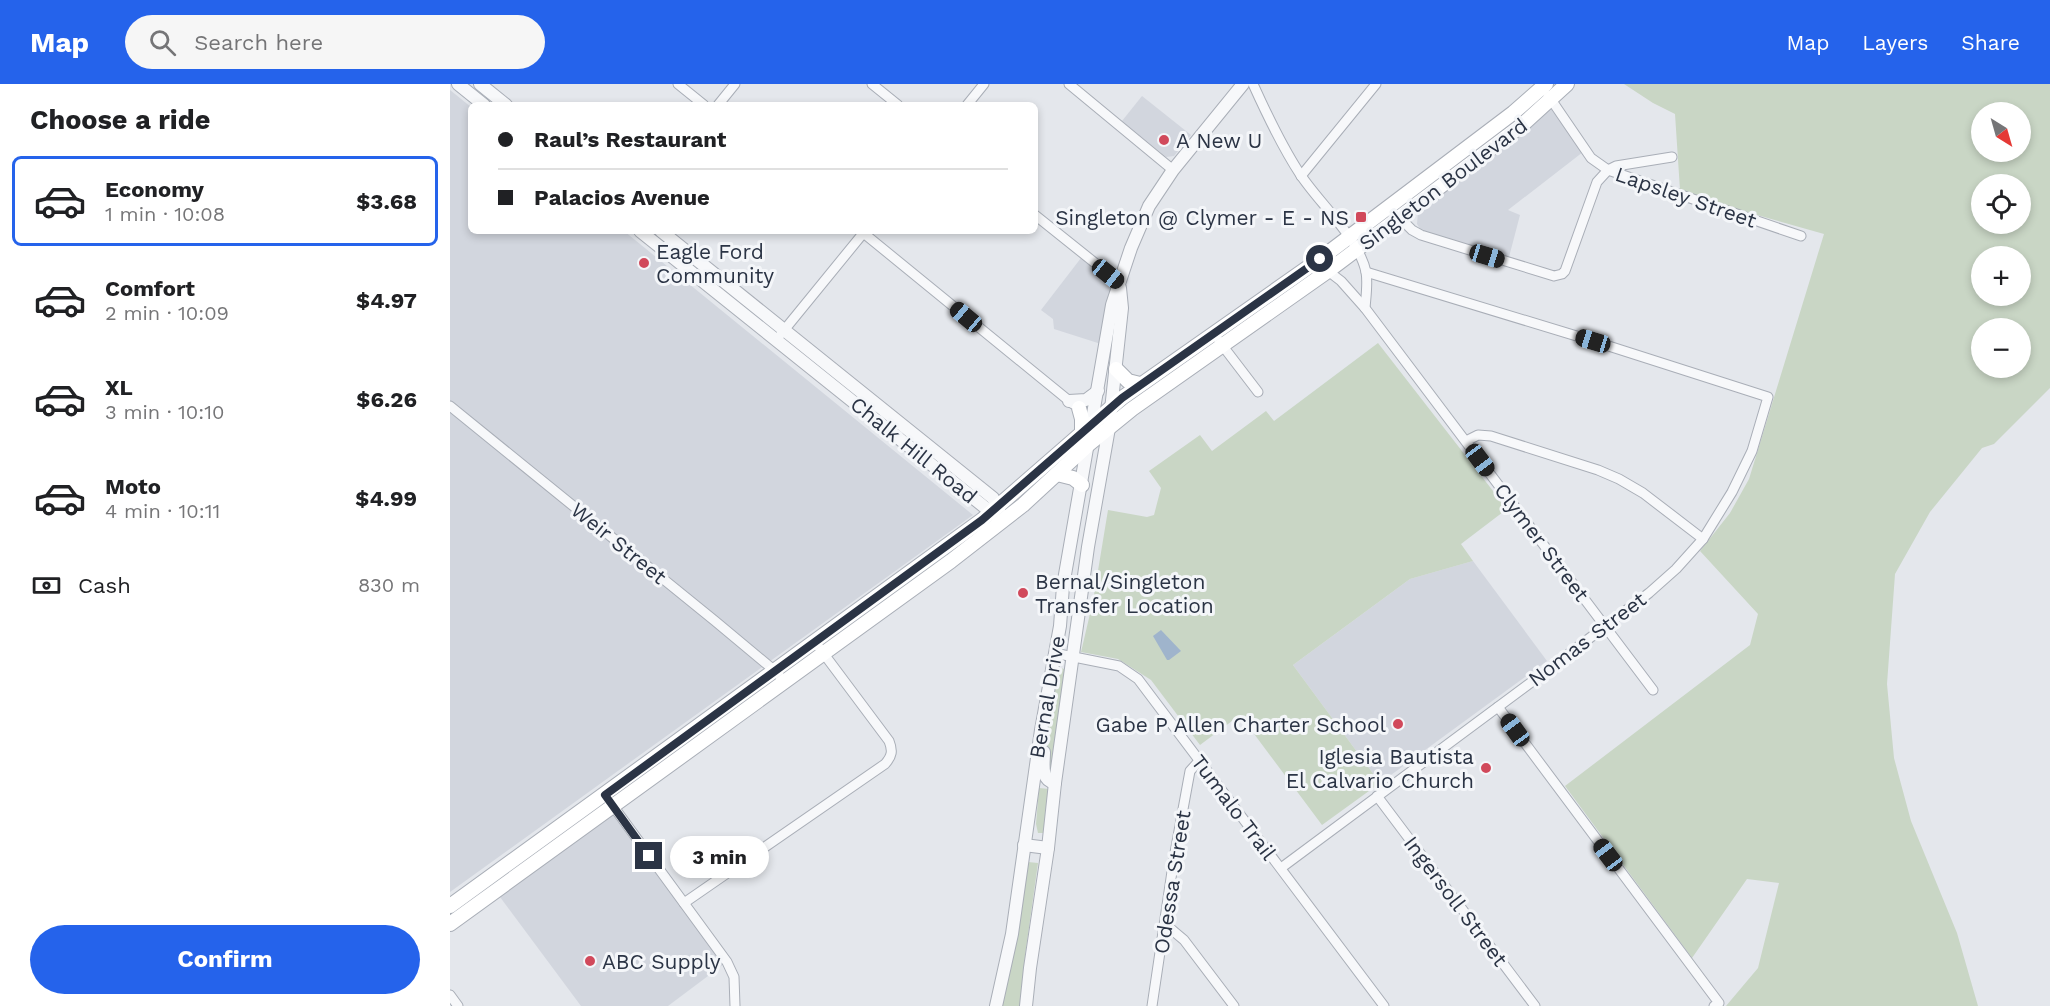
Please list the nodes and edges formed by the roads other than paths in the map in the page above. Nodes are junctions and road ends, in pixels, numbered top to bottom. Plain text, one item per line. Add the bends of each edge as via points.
1 (458, 84) edge
2 (480, 84) edge
3 (678, 84) edge
4 (735, 84) edge
5 (872, 84) edge
6 (984, 84) edge
7 (1069, 84) edge
8 (1243, 84) edge
9 (1253, 84) edge
10 (1376, 84) edge
11 (1567, 84) edge
12 (1543, 85) edge
13 (472, 95) junction
14 (1551, 99) junction
15 (480, 102) edge
16 (502, 102) edge
17 (700, 102) edge
18 (720, 102) edge
19 (894, 102) edge
20 (969, 102) edge
21 (1672, 157) dead end
22 (1173, 170) junction
23 (1608, 170) junction
24 (1301, 176) junction
25 (1391, 206) junction
26 (1038, 217) edge
27 (1399, 217) junction
28 (861, 234) edge
29 (865, 234) edge
30 (658, 235) edge
31 (1801, 236) dead end
32 (1349, 237) junction
33 (1357, 249) junction
34 (678, 253) junction
35 (1328, 271) junction
36 (1366, 272) junction
37 (1120, 283) junction
38 (1365, 308) junction
39 (785, 329) junction
40 (1214, 334) junction
41 (776, 339) junction
42 (1223, 346) junction
43 (1116, 369) junction
44 (1140, 384) junction
45 (1098, 391) junction
46 (1258, 392) dead end
47 (1074, 404) junction
48 (450, 406) edge
49 (1112, 406) junction
50 (1094, 419) junction
51 (1109, 428) junction
52 (1082, 431) junction
53 (1466, 441) junction
54 (1089, 444) junction
55 (1057, 474) junction
56 (1082, 485) junction
57 (995, 509) junction
58 (1003, 522) junction
59 (1703, 539) junction
60 (1605, 626) junction
61 (815, 642) junction
62 (1054, 653) junction
63 (824, 654) junction
64 (1074, 658) junction
65 (775, 671) junction
66 (786, 683) junction
67 (1653, 690) dead end
68 (1498, 707) junction
69 (1041, 730) junction
70 (1199, 761) junction
71 (1055, 783) junction
72 (605, 795) junction
73 (1377, 796) junction
74 (613, 807) junction
75 (553, 833) junction
76 (561, 845) junction
77 (1024, 845) junction
78 (1048, 849) junction
79 (1281, 868) junction
80 (684, 903) junction
81 (450, 906) edge
82 (450, 924) edge
83 (1165, 924) junction
84 (450, 995) edge
85 (1717, 1004) edge
86 (458, 1006) edge
87 (735, 1006) edge
88 (996, 1006) edge
89 (1026, 1006) edge
90 (1152, 1006) edge
91 (1234, 1006) edge
92 (1384, 1006) edge
93 (1535, 1006) edge

1 - 13 street
2 - 13 street
2 - 16 street
3 - 17 street
4 - 18 street
5 - 19 street
6 - 20 street
7 - 22 street
8 - 22 street, Bernal Drive
9 - 24 street
10 - 24 street
11 - 14 main road, Singleton Boulevard
12 - 14 street, Lapsley Street
12 - 25 main road, Singleton Boulevard via 1513,113
13 - 15 street
14 - 23 street, Lapsley Street via 1591,158
14 - 27 main road, Singleton Boulevard
21 - 23 street
22 - 37 street, Bernal Drive via 1149,206
23 - 27 street via 1597,182 1565,271 1560,275 1422,235
23 - 31 street, Lapsley Street
24 - 32 street
25 - 27 street
25 - 32 main road, Singleton Boulevard
26 - 37 street
27 - 33 main road, Singleton Boulevard
28 - 39 street
29 - 47 street
30 - 34 street, Chalk Hill Road
32 - 33 street
32 - 40 main road, Singleton Boulevard
33 - 35 main road, Singleton Boulevard
33 - 36 street
34 - 39 street, Chalk Hill Road
34 - 41 street, Chalk Hill Road
35 - 38 street, Clymer Street
35 - 42 main road, Singleton Boulevard
36 - 38 street
36 - 59 street, Nomas Street via 1768,397 1752,451
37 - 43 street, Bernal Drive via 1122,308
37 - 45 street, Bernal Drive via 1112,304
38 - 53 street, Clymer Street
39 - 41 street
39 - 57 street, Chalk Hill Road via 993,498
40 - 42 street
40 - 44 main road, Singleton Boulevard
41 - 57 street, Chalk Hill Road
42 - 46 street
42 - 51 main road, Singleton Boulevard
43 - 44 main road via 1128,381
43 - 49 street, Bernal Drive
44 - 49 main road, Singleton Boulevard
45 - 47 street
45 - 50 street, Bernal Drive
47 - 50 street
47 - 52 main road via 1082,420
48 - 65 street, Weir Street
49 - 50 main road, Singleton Boulevard
49 - 51 street, Bernal Drive
50 - 52 main road, Singleton Boulevard
50 - 54 street, Bernal Drive
51 - 54 main road, Singleton Boulevard
51 - 64 street, Bernal Drive
52 - 57 main road, Singleton Boulevard
53 - 59 street via 1478,435 1491,436 1598,470 1643,493
53 - 60 street, Clymer Street
54 - 55 main road, Singleton Boulevard
54 - 56 street, Bernal Drive
55 - 56 main road
55 - 58 main road, Singleton Boulevard
56 - 62 street, Bernal Drive
57 - 58 street, Chalk Hill Road
57 - 61 main road, Singleton Boulevard
58 - 63 main road, Singleton Boulevard
59 - 60 street, Nomas Street via 1649,593
60 - 67 street, Clymer Street
60 - 68 street, Nomas Street
61 - 63 street
61 - 65 main road, Singleton Boulevard
62 - 64 street, Tumalo Trail
62 - 69 street, Bernal Drive
63 - 66 main road, Singleton Boulevard
63 - 80 street via 889,741 892,752 885,764
64 - 70 street, Tumalo Trail via 1119,666 1138,679
64 - 71 street, Bernal Drive
65 - 66 street, Weir Street
65 - 72 main road, Singleton Boulevard
66 - 74 main road, Singleton Boulevard
68 - 73 street, Nomas Street
68 - 85 street
69 - 71 street via 1044,772
69 - 77 street, Bernal Drive
70 - 79 street, Tumalo Trail
70 - 83 street, Odessa Street via 1190,771
71 - 78 street, Bernal Drive
72 - 74 street
72 - 75 main road, Singleton Boulevard
73 - 79 street, Nomas Street
73 - 93 street, Ingersoll Street
74 - 76 main road, Singleton Boulevard
74 - 80 street
75 - 76 main road
75 - 81 main road, Singleton Boulevard
76 - 82 main road, Singleton Boulevard
77 - 78 street
77 - 88 street, Bernal Drive via 1012,934
78 - 89 street, Bernal Drive
79 - 92 street, Tumalo Trail
80 - 87 street via 727,962 734,977
83 - 90 street, Odessa Street
83 - 91 street via 1184,940
84 - 86 street

